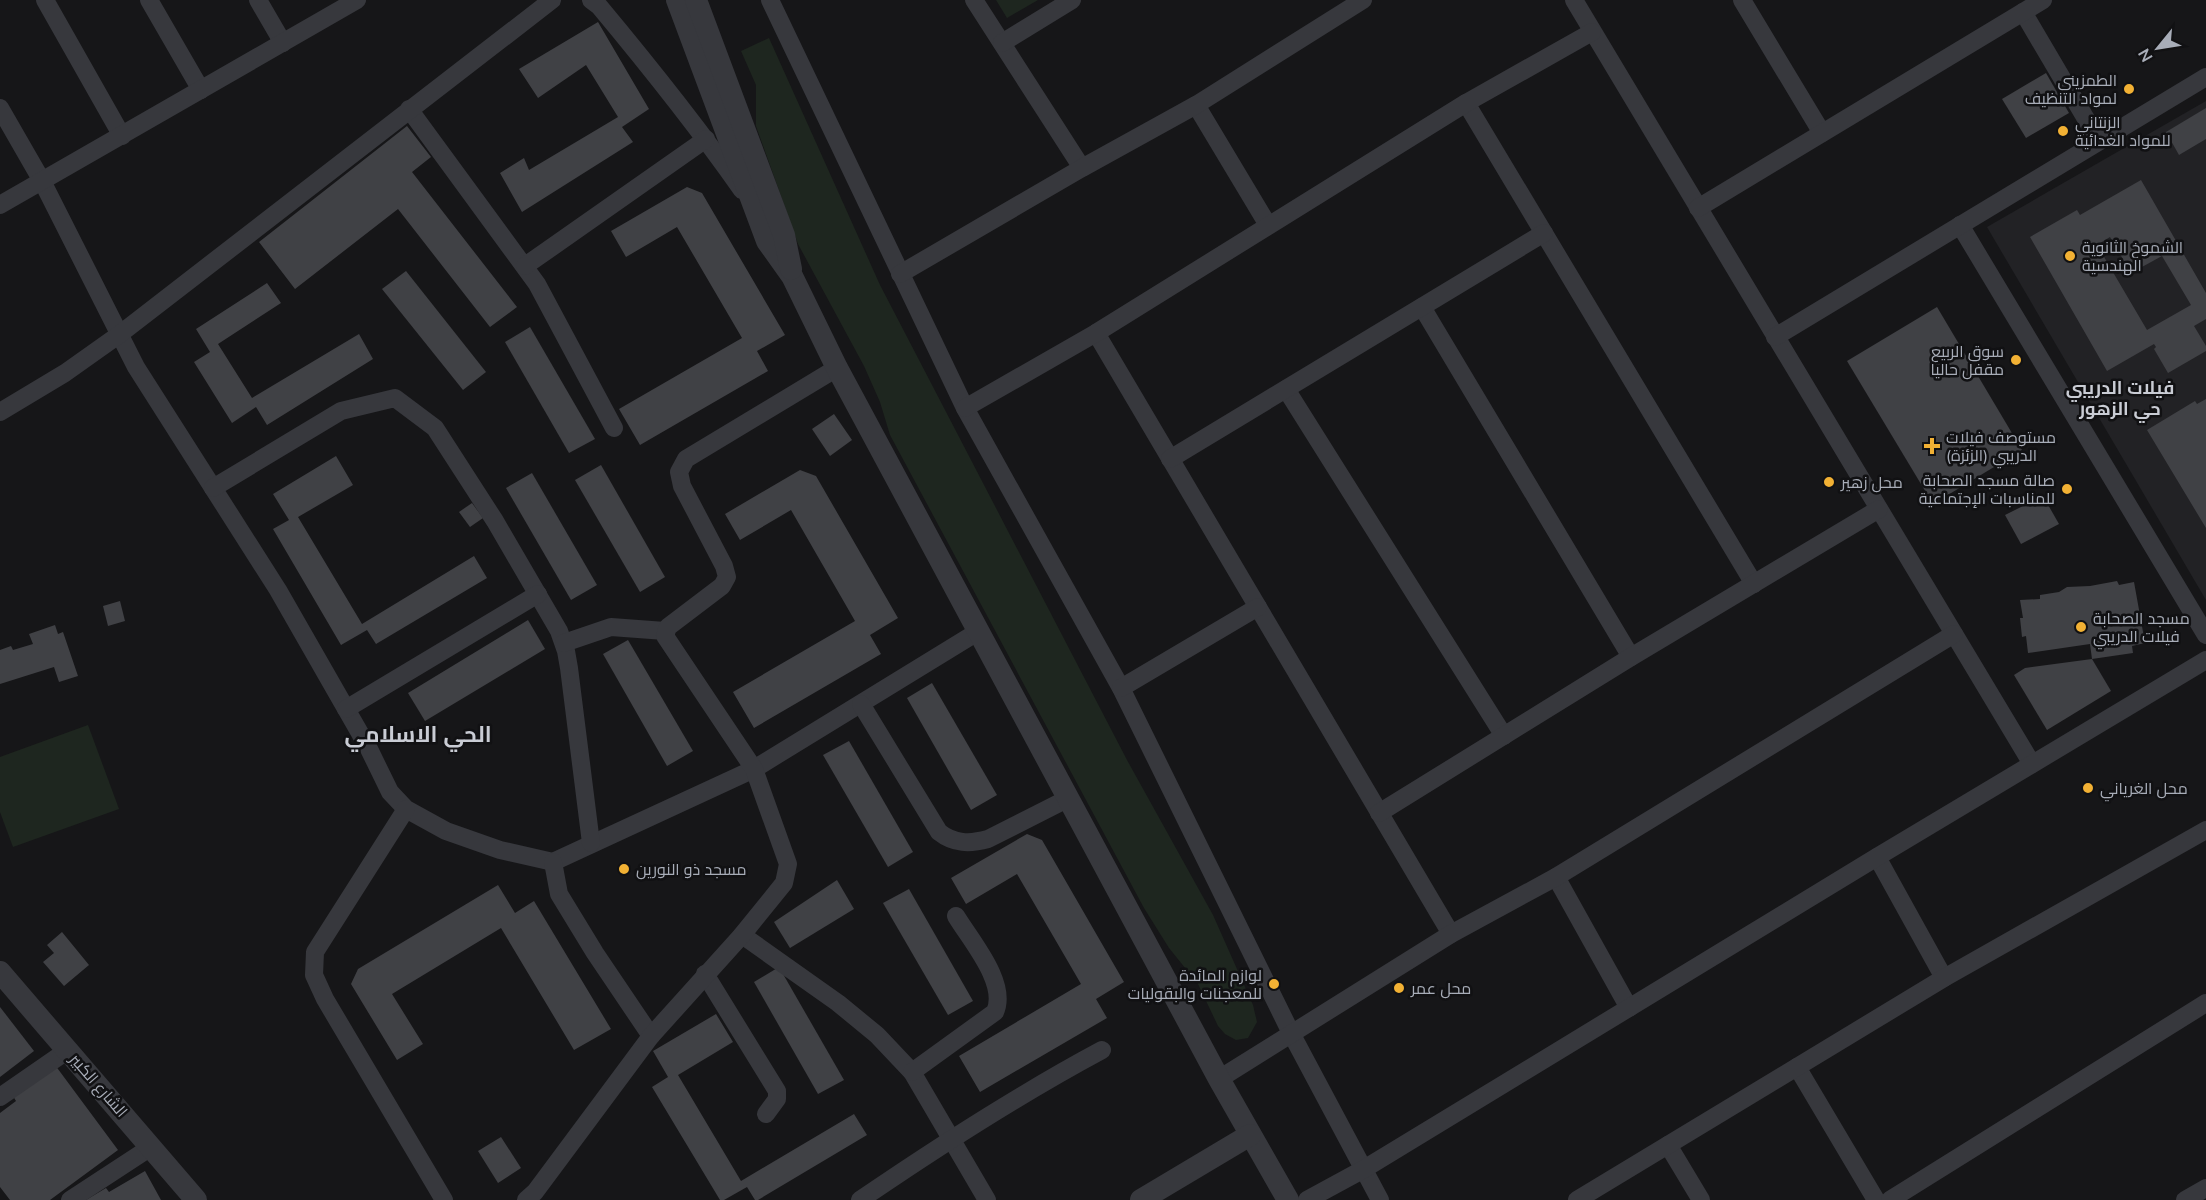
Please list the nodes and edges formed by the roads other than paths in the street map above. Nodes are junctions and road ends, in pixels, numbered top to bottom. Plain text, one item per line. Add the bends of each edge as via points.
1 (45, 0) edge
2 (149, 0) edge
3 (258, 0) edge
4 (357, 0) edge
5 (552, 0) edge
6 (591, 0) edge
7 (677, 0) edge
8 (696, 0) edge
9 (770, 0) edge
10 (974, 0) edge
11 (1072, 0) edge
12 (1363, 0) edge
13 (1574, 0) edge
14 (1742, 0) edge
15 (2043, 0) edge
16 (2023, 12) junction
17 (1592, 32) junction
18 (283, 43) junction
19 (1002, 43) junction
20 (2206, 77) edge
21 (201, 90) junction
22 (1466, 103) junction
23 (1196, 105) junction
24 (409, 109) junction
25 (1, 112) edge
26 (1822, 134) junction
27 (122, 135) junction
28 (706, 139) junction
29 (2099, 141) junction
30 (1082, 168) junction
31 (42, 181) junction
32 (750, 201) junction
33 (0, 205) edge
34 (1698, 208) junction
35 (1268, 225) junction
36 (1960, 225) junction
37 (1544, 233) junction
38 (525, 266) junction
39 (900, 274) junction
40 (792, 276) junction
41 (1422, 307) junction
42 (1096, 333) junction
43 (120, 334) junction
44 (1775, 337) junction
45 (837, 368) junction
46 (1286, 389) junction
47 (965, 408) junction
48 (0, 412) edge
49 (614, 428) dead end
50 (1170, 459) junction
51 (213, 488) junction
52 (1879, 509) junction
53 (1754, 584) junction
54 (538, 594) junction
55 (1258, 607) junction
56 (665, 631) junction
57 (979, 631) junction
58 (1954, 634) junction
59 (2206, 635) edge
60 (564, 643) junction
61 (1631, 657) junction
62 (2206, 660) edge
63 (1121, 688) junction
64 (861, 704) junction
65 (346, 709) junction
66 (1504, 736) junction
67 (2032, 764) junction
68 (754, 769) junction
69 (1069, 798) junction
70 (406, 809) junction
71 (1379, 813) junction
72 (2206, 830) edge
73 (591, 843) junction
74 (1877, 857) junction
75 (553, 862) junction
76 (1556, 877) junction
77 (956, 916) dead end
78 (1451, 934) junction
79 (742, 935) junction
80 (705, 975) junction
81 (2, 978) edge
82 (1944, 978) junction
83 (2206, 1003) edge
84 (1629, 1008) junction
85 (1291, 1033) junction
86 (651, 1036) junction
87 (68, 1050) junction
88 (1102, 1050) dead end
89 (1797, 1067) junction
90 (912, 1072) junction
91 (1219, 1079) junction
92 (0, 1097) edge
93 (766, 1114) dead end
94 (1250, 1135) junction
95 (951, 1137) junction
96 (1668, 1145) junction
97 (151, 1147) junction
98 (1364, 1169) junction
99 (2206, 1188) edge
100 (70, 1200) edge
101 (196, 1200) edge
102 (444, 1200) edge
103 (526, 1200) edge
104 (860, 1200) edge
105 (987, 1200) edge
106 (1141, 1200) edge
107 (1288, 1200) edge
108 (1307, 1200) edge
109 (1380, 1200) edge
110 (1577, 1200) edge
111 (1701, 1200) edge
112 (1876, 1200) edge
113 (1890, 1200) edge
114 (2186, 1200) edge

1 - 27 street
2 - 21 street
3 - 18 street
4 - 18 street
5 - 24 street
6 - 28 street via 654,71
7 - 32 street
8 - 40 street via 784,235
9 - 39 street
10 - 19 street
11 - 19 street
12 - 23 street
13 - 17 street
14 - 26 street
15 - 16 street
16 - 26 street
16 - 29 street
17 - 22 street
17 - 34 street
18 - 21 street
19 - 30 street
20 - 29 street
21 - 27 street
22 - 35 street
22 - 37 street
23 - 30 street
23 - 35 street
24 - 38 street
24 - 43 street
25 - 31 street
26 - 34 street
27 - 31 street
28 - 32 street
28 - 38 street
29 - 36 street
30 - 39 street
31 - 33 street
31 - 43 street
32 - 40 street via 767,241
34 - 44 street
35 - 42 street
36 - 44 street
36 - 59 street
37 - 41 street
37 - 53 street
38 - 49 street
39 - 47 street
40 - 45 street
41 - 46 street
41 - 61 street
42 - 47 street
42 - 50 street
43 - 48 street
43 - 51 street via 148,387
44 - 52 street
45 - 56 street via 686,459 679,472 682,486 728,577
45 - 57 street
46 - 50 street
46 - 66 street
47 - 63 street
50 - 55 street
51 - 54 street via 341,411 395,398 435,428
51 - 65 street via 278,590
52 - 53 street
52 - 58 street
53 - 61 street
54 - 60 street
54 - 65 street
55 - 63 street
55 - 71 street
56 - 60 street via 611,627
56 - 68 street via 667,640
57 - 64 street
57 - 69 street
58 - 67 street
58 - 76 street
60 - 73 street
61 - 66 street
62 - 67 street
63 - 85 street
64 - 68 street
64 - 69 street via 939,832 949,839 973,843 988,839
65 - 70 street via 390,792
66 - 71 street
67 - 74 street
68 - 73 street
68 - 79 street via 788,864 784,883
69 - 91 street
70 - 75 street via 446,831 500,850
70 - 102 street via 315,952 314,975
71 - 78 street
72 - 82 street
73 - 75 street
74 - 82 street
74 - 84 street
75 - 86 street via 559,894
76 - 78 street
76 - 84 street
77 - 90 street via 992,975 999,1002 994,1012
78 - 85 street
79 - 80 street
79 - 90 street via 838,1003 877,1035
80 - 86 street
80 - 93 street via 777,1091 777,1099
81 - 87 street, الشارع الكبير
82 - 89 street
83 - 113 street
84 - 98 street
85 - 91 street
85 - 98 street
86 - 103 street
87 - 92 street
87 - 97 street, الشارع الكبير
88 - 95 street
89 - 96 street
89 - 112 street
90 - 95 street
91 - 94 street
94 - 106 street
94 - 107 street
95 - 104 street
95 - 105 street
96 - 110 street
96 - 111 street
97 - 100 street
97 - 101 street, الشارع الكبير
98 - 108 street
98 - 109 street
99 - 114 street

